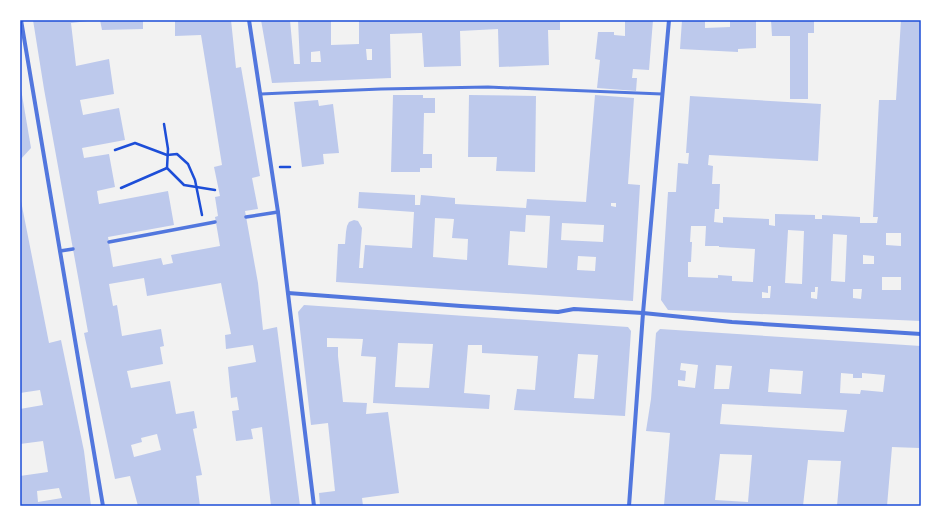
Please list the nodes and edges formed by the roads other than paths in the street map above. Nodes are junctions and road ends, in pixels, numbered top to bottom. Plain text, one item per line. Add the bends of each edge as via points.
1 (21, 20) edge
2 (249, 20) edge
3 (669, 20) edge
4 (261, 94) junction
5 (662, 94) junction
6 (278, 212) junction
7 (246, 217) dead end
8 (215, 222) dead end
9 (109, 242) dead end
10 (73, 249) dead end
11 (60, 251) junction
12 (288, 293) junction
13 (643, 313) junction
14 (921, 334) edge
15 (103, 506) edge
16 (314, 506) edge
17 (629, 506) edge

1 - 11 street
2 - 4 street
3 - 5 street
4 - 5 lane via 381,88 488,87
4 - 6 street
5 - 13 street
6 - 7 street
6 - 12 street
8 - 9 street
10 - 11 street
11 - 15 street
12 - 13 street via 469,307
12 - 16 street
13 - 14 street via 732,322
13 - 17 street

